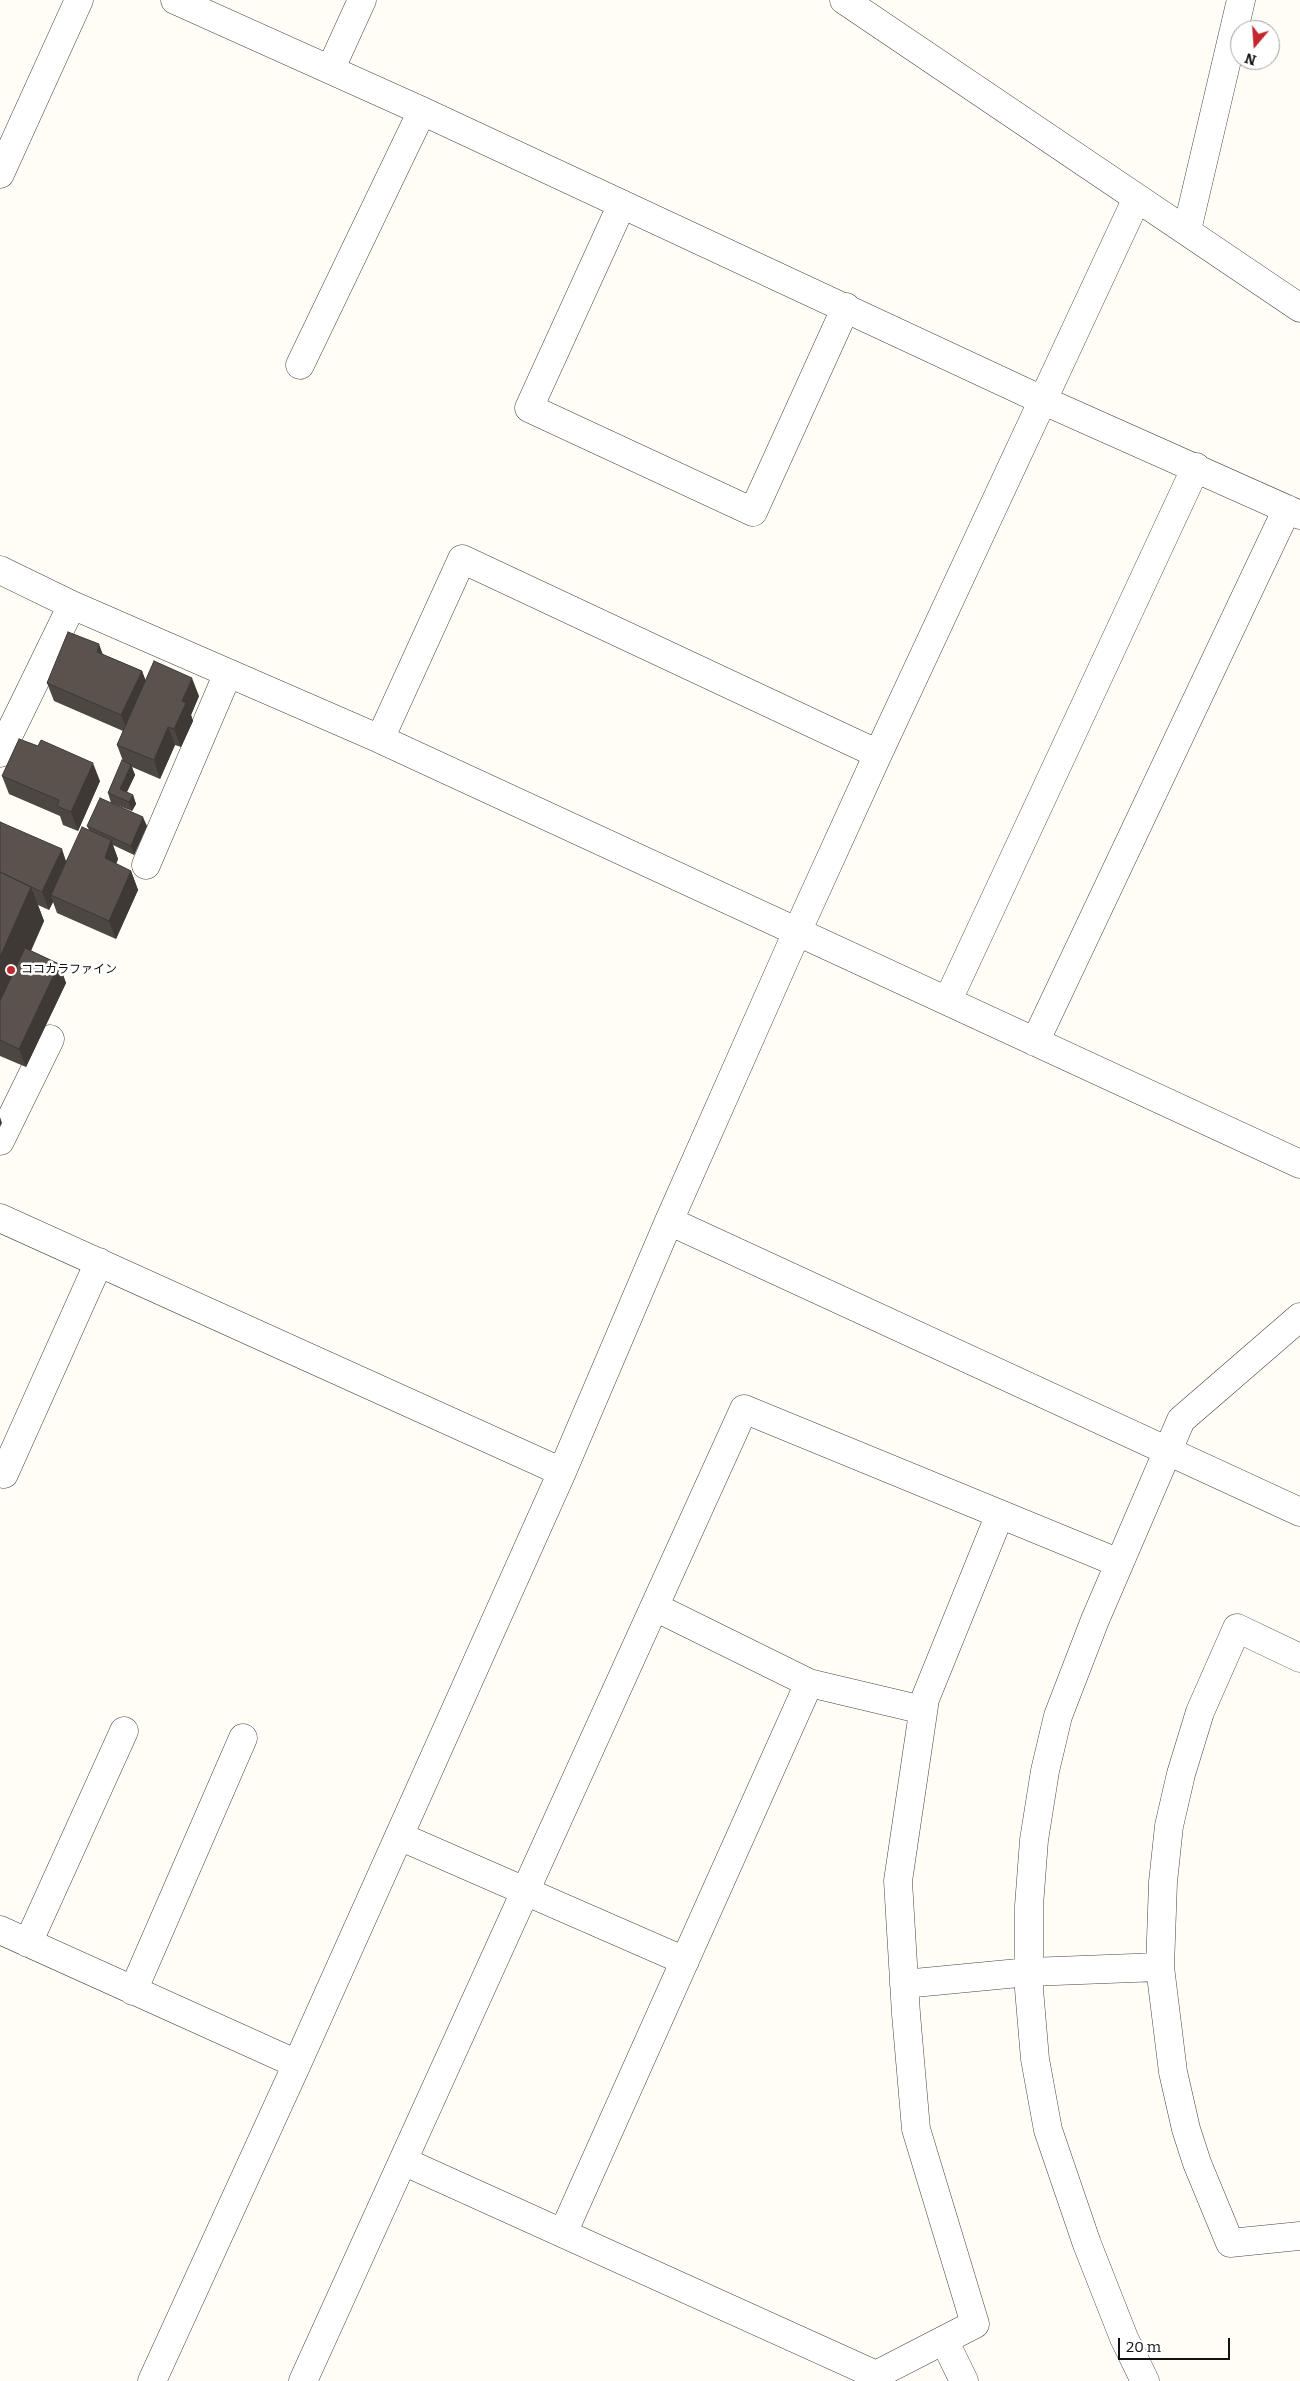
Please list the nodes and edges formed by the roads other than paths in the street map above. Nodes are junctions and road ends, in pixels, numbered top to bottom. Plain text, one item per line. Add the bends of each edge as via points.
1 (79, 0) edge
2 (175, 0) edge
3 (362, 0) edge
4 (844, 0) edge
5 (1241, 0) edge
6 (331, 68) junction
7 (422, 110) junction
8 (3, 158) edge
9 (1137, 198) junction
10 (622, 204) junction
11 (1187, 230) junction
12 (846, 307) junction
13 (1300, 308) edge
14 (300, 365) dead end
15 (1042, 400) junction
16 (1196, 467) junction
17 (1294, 512) edge
18 (0, 570) edge
19 (72, 605) junction
20 (228, 672) junction
21 (380, 739) junction
22 (0, 753) edge
23 (878, 754) junction
24 (146, 865) dead end
25 (797, 932) junction
26 (948, 1000) junction
27 (50, 1039) dead end
28 (1035, 1042) junction
29 (0, 1141) edge
30 (1300, 1164) edge
31 (0, 1218) edge
32 (669, 1221) junction
33 (99, 1262) junction
34 (1300, 1317) edge
35 (1168, 1451) junction
36 (562, 1472) junction
37 (4, 1474) dead end
38 (1300, 1512) edge
39 (1000, 1514) junction
40 (1119, 1562) junction
41 (654, 1607) junction
42 (1300, 1658) edge
43 (809, 1684) junction
44 (923, 1710) junction
45 (124, 1731) dead end
46 (243, 1738) dead end
47 (399, 1836) junction
48 (526, 1889) junction
49 (0, 1930) edge
50 (28, 1943) junction
51 (685, 1961) junction
52 (1160, 1967) junction
53 (1029, 1972) junction
54 (904, 1984) junction
55 (133, 1991) junction
56 (298, 2064) junction
57 (403, 2161) junction
58 (563, 2233) junction
59 (1300, 2236) edge
60 (944, 2340) junction
61 (313, 2378) edge
62 (152, 2381) edge
63 (964, 2381) edge
64 (1145, 2381) edge

1 - 8 street
2 - 6 street
3 - 6 street
4 - 9 street
5 - 11 street
6 - 7 street
7 - 10 street
7 - 14 street
9 - 11 street
9 - 15 street
10 - 12 street
10 - 12 street via 529,408 753,512
11 - 13 street
12 - 15 street
15 - 16 street
15 - 23 street
16 - 17 street
16 - 26 street
17 - 28 street
18 - 19 street
19 - 20 street
19 - 22 street
20 - 21 street
20 - 24 street
21 - 23 street via 462,559
21 - 25 street
23 - 25 street
25 - 26 street
25 - 32 street
26 - 28 street
27 - 29 street
28 - 30 street
31 - 33 street
32 - 35 street
32 - 36 street
33 - 36 street
33 - 37 street
34 - 35 street via 1181,1420
35 - 38 street
35 - 40 street
36 - 47 street
39 - 40 street
39 - 41 street via 744,1409
39 - 44 street via 924,1699
40 - 53 street via 1058,1716 1045,1771 1034,1840
41 - 43 street
41 - 48 street
42 - 52 street via 1236,1628 1200,1712 1168,1826
43 - 44 street
43 - 51 street
44 - 54 street via 898,1881
45 - 50 street
46 - 55 street
47 - 48 street
47 - 56 street
48 - 51 street
48 - 57 street
49 - 50 street
50 - 55 street
51 - 58 street
52 - 53 street
52 - 59 street via 1174,2072 1186,2129 1230,2243
53 - 54 street
53 - 64 street via 1035,2059 1048,2130 1087,2244 1124,2338
54 - 60 street via 916,2129 975,2324
55 - 56 street
56 - 62 street
57 - 58 street
57 - 61 street
58 - 60 street via 876,2375
60 - 63 street

